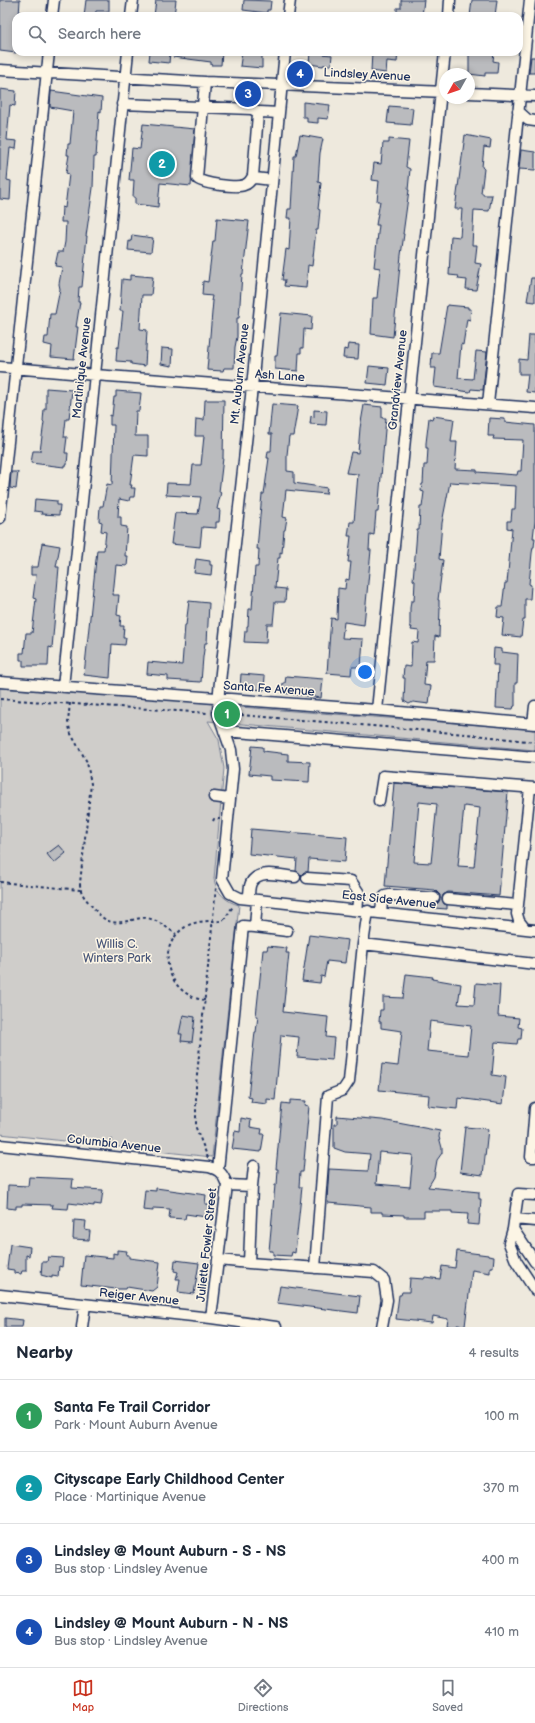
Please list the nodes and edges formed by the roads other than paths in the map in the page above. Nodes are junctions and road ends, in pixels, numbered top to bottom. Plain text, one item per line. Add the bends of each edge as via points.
1 (54, 0) edge
2 (133, 0) edge
3 (290, 0) edge
4 (450, 0) edge
5 (530, 0) edge
6 (52, 12) edge
7 (132, 12) edge
8 (288, 12) edge
9 (449, 12) edge
10 (48, 56) edge
11 (128, 56) edge
12 (285, 56) edge
13 (445, 56) edge
14 (444, 68) edge
15 (0, 70) edge
16 (46, 73) junction
17 (125, 77) junction
18 (205, 82) junction
19 (282, 84) junction
20 (439, 92) edge
21 (475, 93) edge
22 (520, 96) junction
23 (535, 96) edge
24 (122, 104) junction
25 (442, 104) edge
26 (202, 108) junction
27 (518, 111) junction
28 (258, 113) junction
29 (280, 113) junction
30 (535, 121) edge
31 (253, 176) junction
32 (272, 180) junction
33 (0, 366) edge
34 (16, 368) junction
35 (95, 375) junction
36 (252, 387) junction
37 (409, 398) junction
38 (488, 404) junction
39 (535, 408) edge
40 (0, 518) edge
41 (0, 682) edge
42 (63, 686) junction
43 (218, 698) junction
44 (535, 706) edge
45 (376, 710) junction
46 (534, 724) edge
47 (224, 730) junction
48 (535, 757) edge
49 (533, 788) edge
50 (379, 801) dead end
51 (295, 877) dead end
52 (307, 878) dead end
53 (434, 898) dead end
54 (448, 899) dead end
55 (244, 900) junction
56 (518, 905) junction
57 (357, 910) junction
58 (368, 911) junction
59 (381, 913) junction
60 (255, 927) junction
61 (530, 929) edge
62 (287, 930) dead end
63 (363, 944) junction
64 (535, 964) edge
65 (535, 1108) edge
66 (0, 1145) edge
67 (533, 1157) edge
68 (254, 1166) dead end
69 (217, 1171) junction
70 (227, 1185) junction
71 (252, 1186) junction
72 (535, 1195) edge
73 (535, 1220) edge
74 (514, 1224) junction
75 (533, 1257) edge
76 (219, 1260) junction
77 (249, 1263) junction
78 (535, 1267) edge
79 (315, 1268) junction
80 (524, 1274) junction
81 (535, 1290) edge
82 (0, 1295) edge
83 (85, 1305) junction
84 (211, 1318) junction
85 (82, 1327) edge
86 (276, 1327) edge
87 (382, 1327) edge

1 - 6 street
2 - 7 street
3 - 8 street
4 - 9 street
5 - 22 street
10 - 16 street
11 - 17 street, Martinique Avenue
12 - 19 street, Mt. Auburn Avenue
13 - 14 street, Grandview Avenue
15 - 16 street, Lindsley Avenue
16 - 17 street, Lindsley Avenue
16 - 34 street
17 - 18 street, Lindsley Avenue
17 - 24 street, Martinique Avenue
18 - 19 street, Lindsley Avenue
18 - 26 street
19 - 20 street, Lindsley Avenue
19 - 29 street, Mt. Auburn Avenue
21 - 22 street
22 - 23 street
22 - 27 street
24 - 26 street
24 - 35 street, Martinique Avenue
25 - 37 street, Grandview Avenue
26 - 28 street via 252,109
26 - 31 street via 196,175 199,181 237,186 244,185
27 - 30 street via 528,120
27 - 38 street
28 - 29 street
28 - 31 street
29 - 32 street, Mt. Auburn Avenue
31 - 32 street
32 - 36 street, Mt. Auburn Avenue
33 - 34 street, Ash Lane
34 - 35 street, Ash Lane
34 - 40 street
35 - 36 street, Ash Lane
35 - 42 street, Martinique Avenue
36 - 37 street, Ash Lane
36 - 43 street, Mt. Auburn Avenue
37 - 38 street, Ash Lane
37 - 45 street, Grandview Avenue
38 - 39 street, Ash Lane
41 - 42 street, Santa Fe Avenue
42 - 43 street, Santa Fe Avenue
43 - 45 street, Santa Fe Avenue
43 - 47 street, Mt. Auburn Avenue via 218,713
44 - 46 street
45 - 46 street, Santa Fe Avenue
47 - 48 street
47 - 55 street, Mt. Auburn Avenue via 232,761 222,798 222,879 230,893
49 - 50 street via 383,776
49 - 56 street
51 - 55 street via 264,874 259,876 251,884
52 - 57 street via 351,881 359,893
53 - 59 street via 384,896
54 - 56 street
55 - 57 street, East Side Avenue
55 - 60 street
56 - 61 street via 519,921
57 - 58 street, East Side Avenue
58 - 59 street, East Side Avenue
58 - 63 street
59 - 61 street, East Side Avenue
60 - 62 street
60 - 69 street via 243,926
63 - 64 street
63 - 79 street via 349,1081 343,1090 328,1096
65 - 67 street
66 - 69 street, Columbia Avenue
68 - 71 street
69 - 70 street, Juliette Fowler Street
70 - 71 street
70 - 76 street, Juliette Fowler Street
71 - 77 street
72 - 74 street via 518,1194
73 - 74 street
74 - 75 street
74 - 80 street via 509,1243
76 - 77 street
76 - 84 street, Juliette Fowler Street
77 - 79 street
78 - 80 street
79 - 87 street via 374,1272 384,1280 386,1300
80 - 81 street
82 - 83 street, Reiger Avenue
83 - 84 street, Reiger Avenue
83 - 85 street
84 - 86 street, Reiger Avenue

